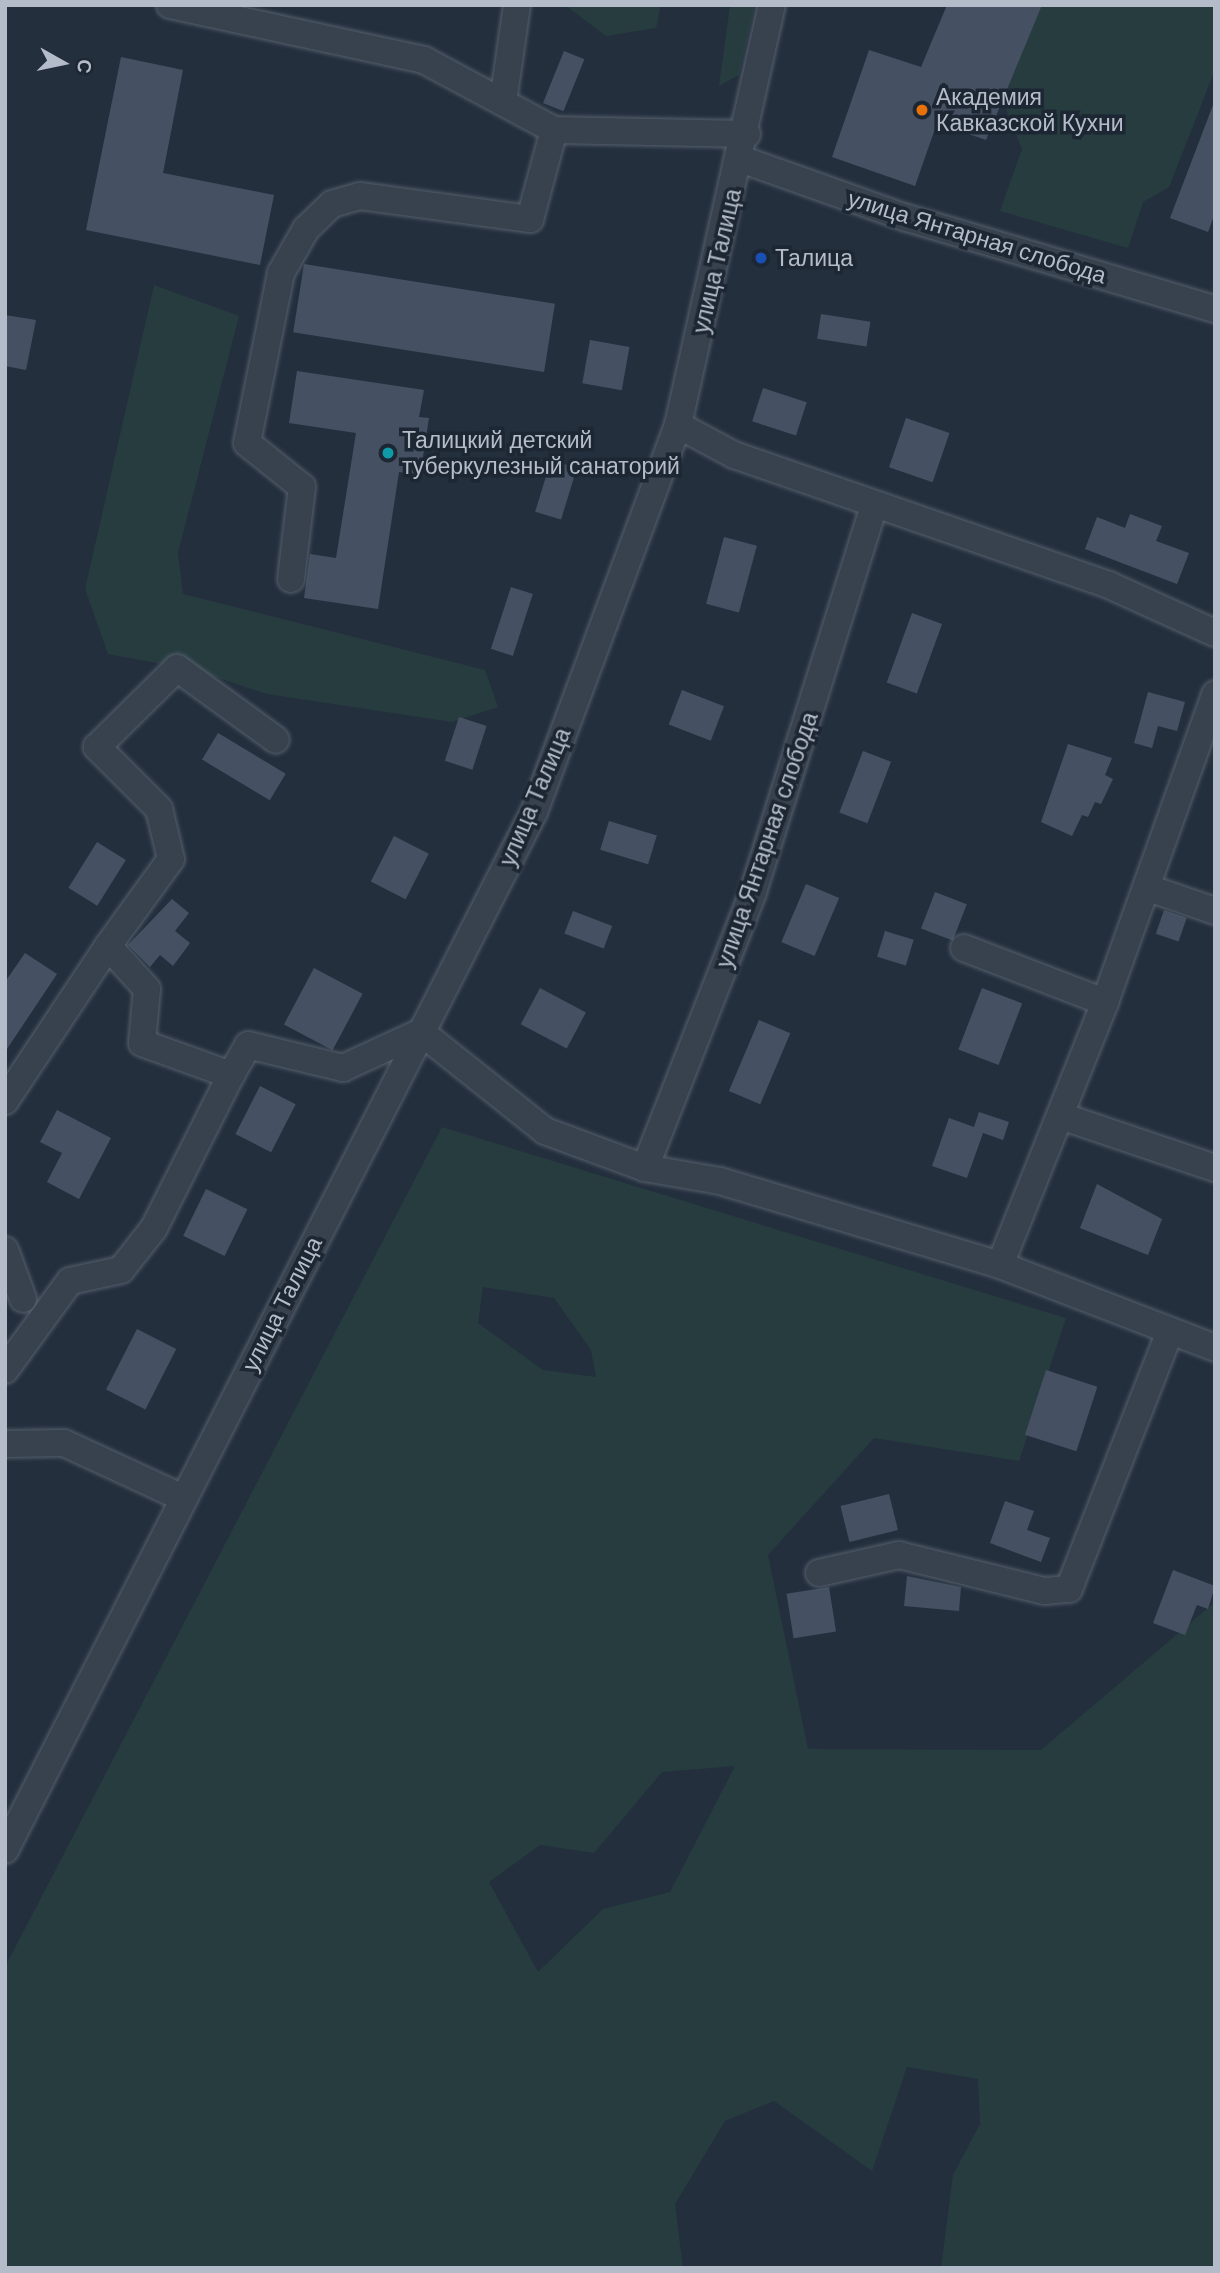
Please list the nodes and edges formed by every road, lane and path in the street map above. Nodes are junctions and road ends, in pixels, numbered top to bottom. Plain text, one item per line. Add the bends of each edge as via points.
1 (170, 5) edge
2 (516, 5) edge
3 (772, 5) edge
4 (270, 15) edge
5 (503, 102) junction
6 (554, 130) junction
7 (744, 147) junction
8 (1215, 309) edge
9 (678, 425) junction
10 (874, 506) junction
11 (291, 579) dead end
12 (1215, 633) edge
13 (1215, 694) edge
14 (276, 740) dead end
15 (1148, 888) junction
16 (1215, 911) edge
17 (108, 946) junction
18 (964, 948) dead end
19 (1105, 1002) junction
20 (421, 1032) junction
21 (231, 1074) junction
22 (5, 1101) edge
23 (1061, 1116) junction
24 (645, 1168) junction
25 (1215, 1168) edge
26 (5, 1250) edge
27 (1000, 1265) junction
28 (24, 1300) edge
29 (1170, 1331) junction
30 (1215, 1348) edge
31 (5, 1370) edge
32 (5, 1444) edge
33 (183, 1498) junction
34 (818, 1573) dead end
35 (5, 1850) edge

1 - 4 street
2 - 5 street
3 - 7 street, улица Талица
4 - 5 street via 424,60
5 - 6 street
6 - 7 street, улица Янтарная слобода
6 - 11 street via 530,219 360,196 332,204 306,229 281,273 247,443 302,487
7 - 8 street, улица Янтарная слобода via 907,218
7 - 9 street, улица Талица
9 - 10 street via 734,455
9 - 20 street, улица Талица via 534,812
10 - 12 street via 1108,585
10 - 24 street, улица Янтарная слобода via 752,891
13 - 15 street
14 - 17 street via 177,667 97,747 159,809 171,859
15 - 16 street
15 - 19 street
17 - 21 street via 147,989 142,1043
17 - 22 street
18 - 19 street
19 - 23 street
20 - 21 street via 343,1068 248,1045
20 - 24 street via 545,1131
20 - 33 street, улица Талица
21 - 28 street via 154,1228 121,1270 70,1281
23 - 25 street
23 - 27 street
24 - 27 street via 720,1181
26 - 28 street
27 - 29 street
28 - 31 street
29 - 30 street
29 - 34 street via 1069,1589 1045,1591 899,1555
32 - 33 street via 64,1443
33 - 35 street, улица Талица

